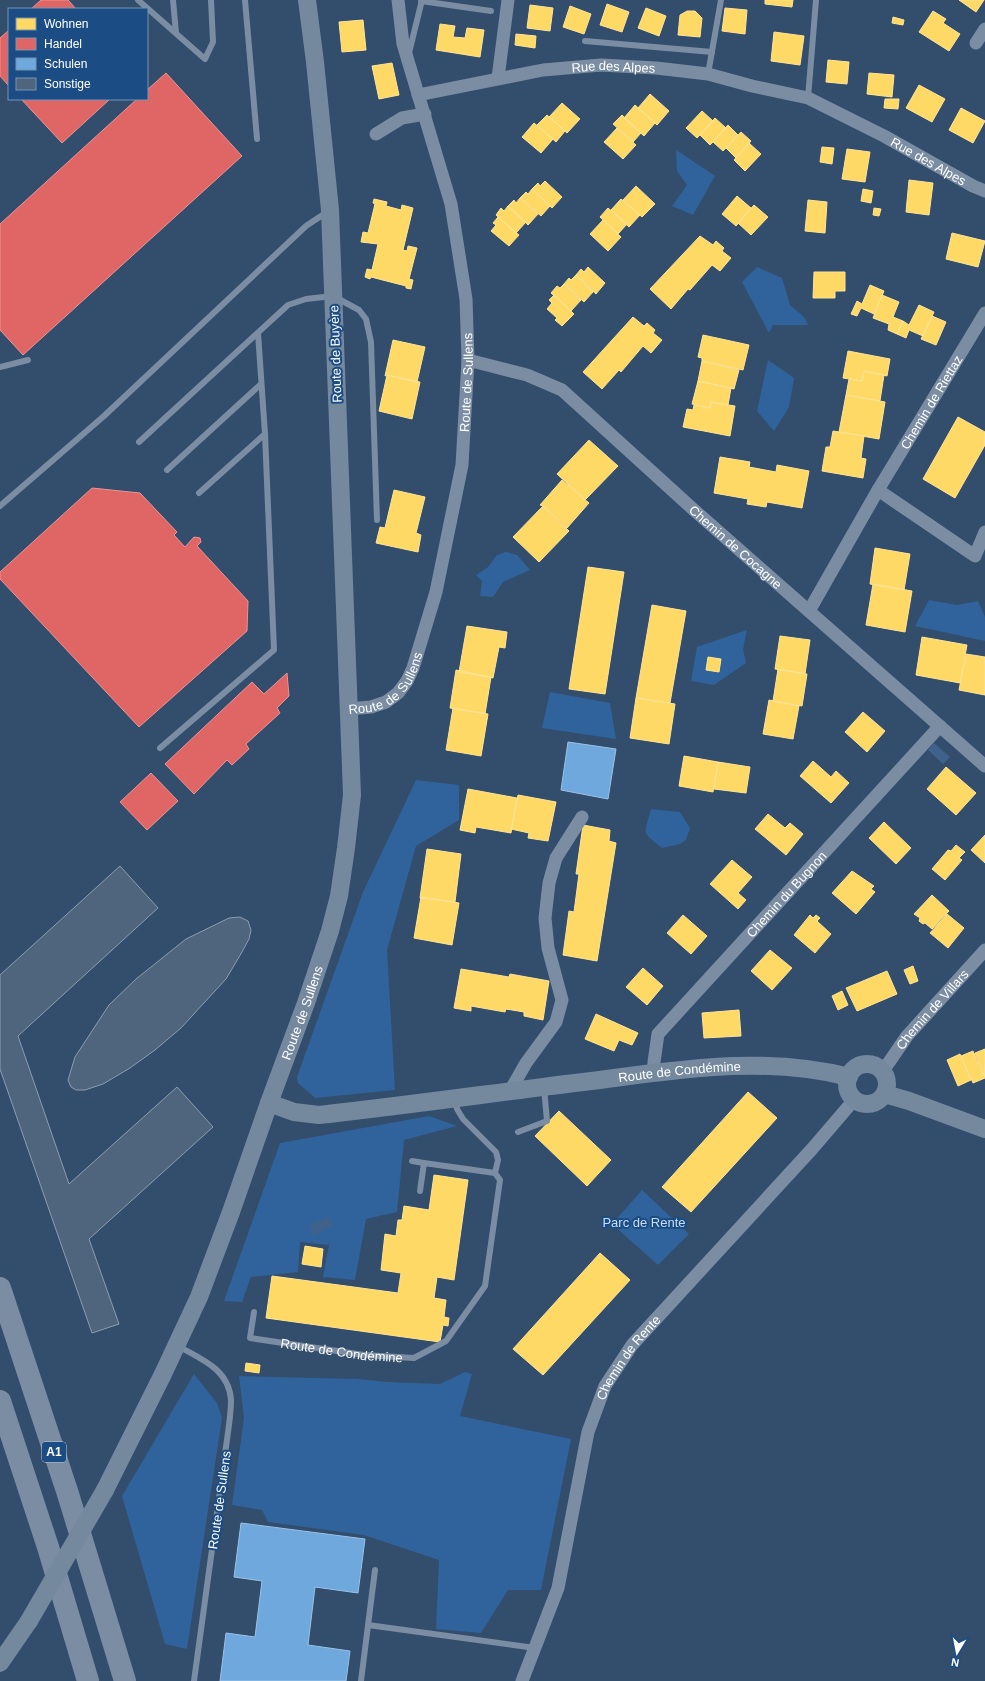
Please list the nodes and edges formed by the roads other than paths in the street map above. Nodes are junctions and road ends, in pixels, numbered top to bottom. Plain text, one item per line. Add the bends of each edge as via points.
1 (138, 0) edge
2 (173, 0) edge
3 (211, 0) edge
4 (245, 0) edge
5 (307, 0) edge
6 (398, 0) edge
7 (508, 0) edge
8 (721, 0) edge
9 (816, 0) edge
10 (422, 1) edge
11 (147, 8) edge
12 (148, 9) edge
13 (491, 11) dead end
14 (985, 29) edge
15 (176, 33) junction
16 (585, 41) dead end
17 (976, 43) dead end
18 (712, 52) junction
19 (408, 59) junction
20 (708, 74) junction
21 (498, 78) junction
22 (418, 95) junction
23 (808, 98) junction
24 (425, 114) junction
25 (376, 134) dead end
26 (257, 139) dead end
27 (985, 191) edge
28 (330, 210) junction
29 (333, 296) junction
30 (985, 313) edge
31 (258, 333) junction
32 (28, 360) dead end
33 (468, 360) junction
34 (0, 366) edge
35 (260, 385) junction
36 (265, 434) junction
37 (139, 442) dead end
38 (167, 470) dead end
39 (878, 490) junction
40 (199, 493) dead end
41 (0, 506) edge
42 (377, 520) dead end
43 (985, 532) edge
44 (809, 611) junction
45 (349, 709) junction
46 (940, 726) junction
47 (160, 748) dead end
48 (985, 766) edge
49 (582, 817) dead end
50 (985, 950) edge
51 (883, 1071) junction
52 (654, 1073) junction
53 (849, 1077) junction
54 (544, 1087) junction
55 (510, 1091) junction
56 (886, 1094) junction
57 (455, 1098) junction
58 (854, 1100) junction
59 (269, 1103) junction
60 (985, 1129) edge
61 (518, 1132) dead end
62 (412, 1161) dead end
63 (424, 1163) junction
64 (495, 1173) junction
65 (420, 1191) dead end
66 (0, 1288) edge
67 (254, 1312) dead end
68 (176, 1345) junction
69 (0, 1401) edge
70 (375, 1570) dead end
71 (368, 1624) junction
72 (535, 1648) junction
73 (0, 1663) edge
74 (88, 1681) edge
75 (125, 1681) edge
76 (194, 1681) edge
77 (360, 1681) edge
78 (522, 1681) edge

1 - 11 lane
2 - 15 lane
3 - 15 lane via 213,42 205,59
4 - 26 lane
5 - 28 main road, Route de Buyère via 316,62
6 - 19 street, Route de Sullens via 403,44
7 - 21 street
8 - 18 lane
9 - 23 lane
10 - 13 lane
10 - 19 lane
12 - 15 lane
14 - 17 street
16 - 18 lane
18 - 20 lane
19 - 22 street, Route de Sullens
20 - 21 street, Rue des Alpes via 601,65 543,70
20 - 23 street, Rue des Alpes
21 - 22 street, Rue des Alpes
22 - 24 street, Route de Sullens
23 - 27 street, Rue des Alpes
24 - 25 street via 402,118
24 - 33 street, Route de Sullens via 451,204 466,299
28 - 29 main road, Route de Buyère
28 - 41 lane via 306,226 104,416
29 - 31 lane via 306,299 288,305
29 - 42 lane via 359,310 366,319 371,342
29 - 45 main road, Route de Buyère
30 - 39 street, Chemin de Riettaz
31 - 35 lane
31 - 37 lane
32 - 34 lane
33 - 44 street, Chemin de Cocagne via 528,375 562,390
33 - 45 street, Route de Sullens via 461,471 436,592 413,668 398,693 386,702 371,707
35 - 36 lane
35 - 38 lane
36 - 40 lane
36 - 47 lane via 274,650
39 - 43 street via 975,556
39 - 44 street, Chemin de Riettaz
44 - 46 street, Chemin de Cocagne
45 - 59 main road, Route de Sullens via 352,795 339,896 320,965
46 - 48 street, Chemin de Cocagne
46 - 52 street, Chemin du Bugnon via 658,1034
49 - 55 street via 556,858 548,883 548,948 562,1000 556,1022 526,1063
50 - 51 street, Chemin de Villars via 908,1036
51 - 53 main road via 877,1067 864,1065 858,1067
51 - 56 main road via 888,1082
52 - 53 main road, Route de Condémine via 738,1065 808,1068
52 - 54 main road, Route de Condémine
53 - 58 main road via 848,1092
54 - 55 main road, Route de Condémine
54 - 61 lane via 547,1121
55 - 57 main road, Route de Condémine
56 - 58 main road via 881,1100 868,1105
56 - 60 main road
57 - 59 main road, Route de Condémine via 319,1115 294,1112
57 - 64 lane, Route de Condémine via 457,1109 463,1119 496,1152 498,1160
58 - 72 street, Chemin de Rente via 632,1345 605,1386 588,1432 558,1588
59 - 68 main road, Route de Sullens via 218,1248 199,1297
62 - 63 lane
63 - 64 lane
63 - 65 lane
64 - 67 lane, Route de Condémine via 500,1180 500,1190 485,1286 446,1341 414,1358 327,1350 250,1338
66 - 75 highway, A1 via 70,1501
68 - 73 main road, Route de Sullens, bridge via 105,1490 29,1621
68 - 76 lane, Route de Sullens via 211,1364 223,1376 231,1400
69 - 74 highway via 48,1547
70 - 71 lane
71 - 72 lane
71 - 77 lane
72 - 78 street, Chemin de Rente

